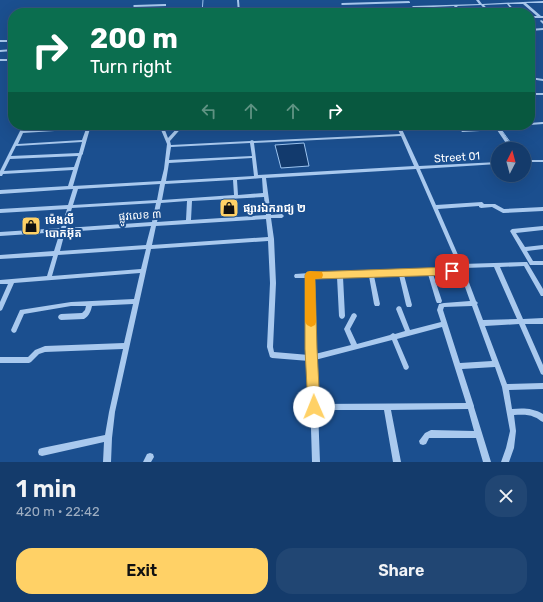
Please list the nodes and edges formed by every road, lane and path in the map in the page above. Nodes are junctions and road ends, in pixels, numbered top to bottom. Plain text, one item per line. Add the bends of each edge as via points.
1 (136, 0) edge
2 (341, 0) edge
3 (477, 0) edge
4 (392, 1) edge
5 (399, 1) edge
6 (409, 1) edge
7 (543, 2) edge
8 (369, 3) junction
9 (506, 3) junction
10 (524, 3) junction
11 (342, 4) junction
12 (482, 4) junction
13 (165, 5) dead end
14 (134, 6) joint
15 (455, 6) joint
16 (413, 7) joint
17 (344, 8) edge
18 (372, 8) edge
19 (486, 8) edge
20 (511, 8) edge
21 (530, 8) edge
22 (44, 130) edge
23 (88, 130) edge
24 (164, 130) edge
25 (178, 130) edge
26 (400, 130) edge
27 (499, 130) edge
28 (22, 132) joint
29 (402, 135) junction
30 (84, 141) junction
31 (252, 142) junction
32 (507, 142) edge
33 (168, 144) junction
34 (15, 145) junction
35 (80, 154) junction
36 (254, 157) junction
37 (9, 158) junction
38 (531, 161) edge
39 (543, 161) edge
40 (167, 162) junction
41 (491, 163) edge
42 (76, 168) junction
43 (417, 168) junction
44 (1, 175) edge
45 (256, 177) junction
46 (264, 177) junction
47 (235, 178) junction
48 (163, 182) junction
49 (73, 188) junction
50 (0, 192) edge
51 (265, 195) junction
52 (236, 197) junction
53 (190, 199) junction
54 (158, 201) junction
55 (70, 207) junction
56 (435, 207) junction
57 (543, 209) edge
58 (0, 211) edge
59 (282, 216) dead end
60 (267, 217) junction
61 (188, 222) junction
62 (153, 224) junction
63 (543, 228) edge
64 (63, 230) junction
65 (0, 234) edge
66 (271, 239) junction
67 (147, 247) junction
68 (543, 247) edge
69 (523, 248) junction
70 (56, 253) junction
71 (0, 257) edge
72 (543, 263) edge
73 (496, 265) junction
74 (462, 268) junction
75 (142, 271) junction
76 (430, 272) junction
77 (401, 273) junction
78 (340, 274) junction
79 (370, 274) junction
80 (310, 275) junction
81 (297, 276) dead end
82 (49, 278) junction
83 (12, 281) junction
84 (0, 282) edge
85 (542, 292) edge
86 (136, 301) junction
87 (439, 301) dead end
88 (89, 303) junction
89 (475, 303) junction
90 (377, 304) dead end
91 (409, 305) dead end
92 (0, 308) edge
93 (399, 309) dead end
94 (342, 316) dead end
95 (354, 316) dead end
96 (61, 317) dead end
97 (543, 321) edge
98 (520, 322) junction
99 (483, 323) junction
100 (443, 324) junction
101 (14, 330) dead end
102 (408, 332) junction
103 (393, 336) junction
104 (125, 346) junction
105 (355, 347) junction
106 (312, 358) junction
107 (0, 360) edge
108 (497, 364) junction
109 (458, 366) junction
110 (406, 367) dead end
111 (543, 372) edge
112 (543, 386) edge
113 (505, 388) junction
114 (471, 406) junction
115 (314, 407) junction
116 (387, 407) junction
117 (510, 412) junction
118 (543, 419) edge
119 (479, 435) junction
120 (108, 438) junction
121 (423, 441) dead end
122 (42, 452) dead end
123 (107, 462) edge
124 (316, 462) edge
125 (397, 462) edge
126 (487, 462) edge
127 (504, 462) edge

1 - 14 street
2 - 11 street
3 - 12 street
4 - 5 street
4 - 8 street
5 - 6 street
6 - 16 street
7 - 10 street
8 - 11 street
8 - 18 street
9 - 10 street
9 - 12 street
9 - 20 street
10 - 21 street
11 - 17 street
12 - 15 street
12 - 19 street
13 - 14 street
15 - 16 street
22 - 28 street
23 - 30 street
24 - 33 street
25 - 33 street
26 - 29 street
27 - 32 street
28 - 34 street
29 - 31 street
29 - 43 street
30 - 34 street
30 - 35 street
31 - 33 street
31 - 36 street
33 - 40 street
34 - 37 street
35 - 37 street
35 - 42 street
36 - 40 street
36 - 45 street
37 - 44 street
38 - 39 street
40 - 48 street
41 - 43 street, Street 01
42 - 44 street
42 - 49 street
43 - 46 street, Street 01
43 - 56 street
45 - 46 street, Street 01
45 - 47 street, Street 01
46 - 51 street
47 - 48 street, Street 01
47 - 52 street
48 - 49 street, Street 01
48 - 54 street
49 - 50 street, Street 01
49 - 55 street
51 - 52 street
51 - 60 street
52 - 53 street
53 - 54 street
53 - 61 street
54 - 55 street
54 - 62 street
55 - 58 street
55 - 64 street
56 - 57 street via 493,205 503,211
56 - 74 street
59 - 60 street, ផ្លូវលេខ ៣
60 - 61 street, ផ្លូវលេខ ៣
60 - 66 street
61 - 62 street, ផ្លូវលេខ ៣
62 - 64 street, ផ្លូវលេខ ៣
62 - 67 street
63 - 69 street via 512,232
64 - 65 street, ផ្លូវលេខ ៣
64 - 70 street
66 - 67 street
66 - 106 street via 273,276 270,352 279,356
67 - 70 street
67 - 75 street
68 - 69 street
69 - 72 street via 532,263
70 - 71 street
70 - 82 street
73 - 74 street
73 - 85 street via 527,264
73 - 98 street
74 - 76 street
74 - 89 street
75 - 82 street
75 - 86 street
76 - 77 street
76 - 87 street
77 - 79 street
77 - 91 street
78 - 79 street
78 - 80 street
78 - 94 street
79 - 90 street
80 - 81 street
80 - 106 street
82 - 83 street
83 - 84 street
83 - 92 street
86 - 88 street
86 - 104 street
88 - 96 street via 84,316
88 - 101 street via 22,312
89 - 99 street
89 - 100 street via 441,306
93 - 102 street
95 - 105 street via 347,328
97 - 98 street
98 - 99 street
98 - 111 street
99 - 108 street
100 - 102 street
100 - 109 street
102 - 103 street
103 - 105 street
103 - 110 street
104 - 107 street via 45,349 37,352 29,360
104 - 120 street
105 - 106 street
106 - 115 street
108 - 109 street
108 - 113 street
109 - 114 street
112 - 113 street
113 - 117 street
114 - 116 street
114 - 119 street
115 - 116 street
115 - 124 street
116 - 125 street
117 - 118 street via 536,413
117 - 127 street via 513,431
119 - 121 street via 431,434
119 - 126 street
120 - 122 street
120 - 123 street

